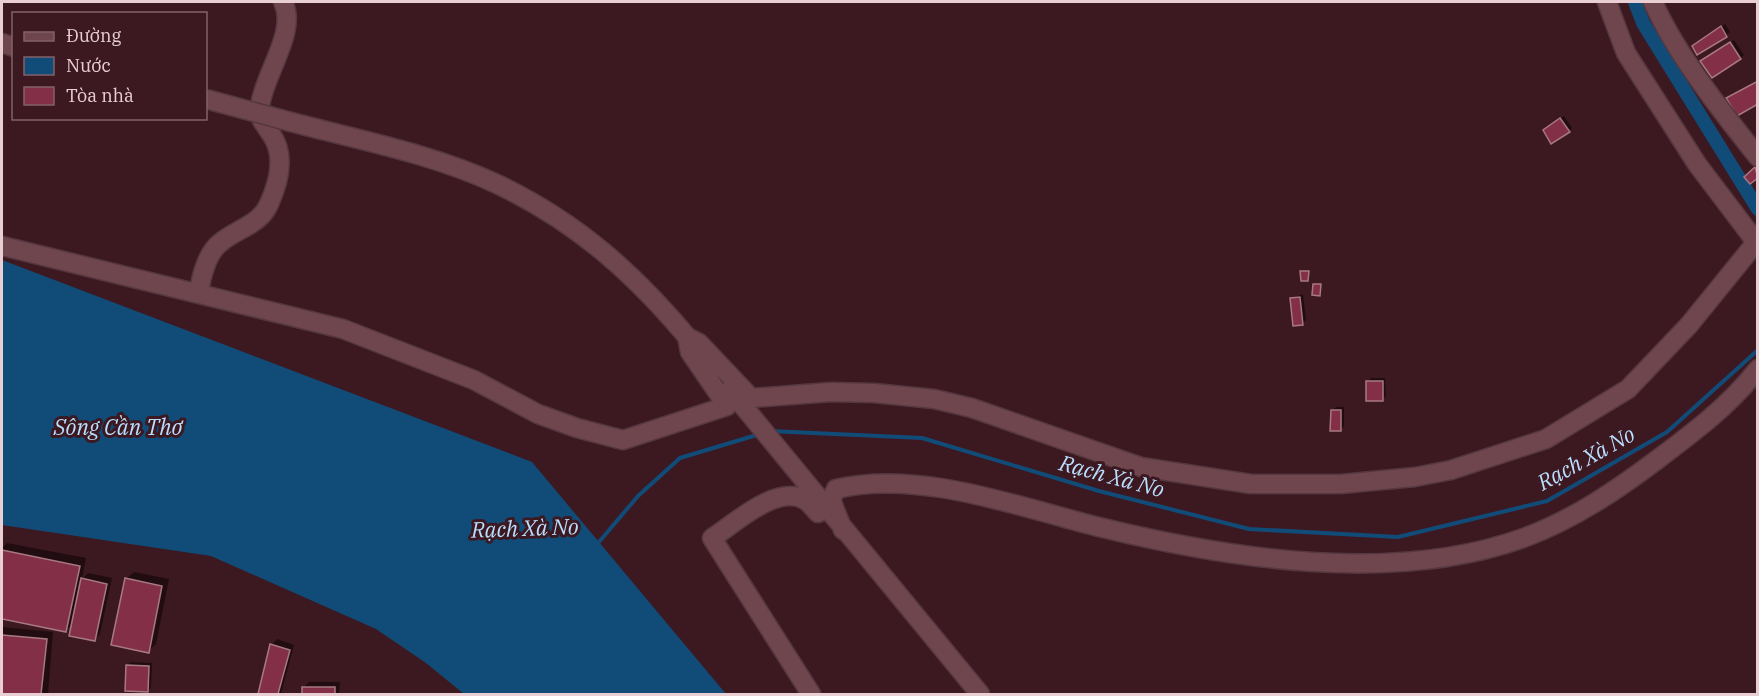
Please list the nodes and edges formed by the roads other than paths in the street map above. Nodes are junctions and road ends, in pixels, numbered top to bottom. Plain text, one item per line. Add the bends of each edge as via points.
1 (283, 2) edge
2 (1607, 2) edge
3 (1653, 2) edge
4 (207, 99) edge
5 (260, 105) junction
6 (268, 130) junction
7 (370, 143) junction
8 (1758, 157) edge
9 (1757, 241) edge
10 (2, 246) edge
11 (199, 292) junction
12 (687, 337) junction
13 (1758, 369) edge
14 (843, 530) junction
15 (811, 694) edge
16 (980, 694) edge

1 - 5 street via 289,12 287,22
2 - 9 street via 1626,53 1697,164
3 - 8 street via 1672,38 1722,112
4 - 7 street, bridge
5 - 6 street via 261,122
5 - 7 street via 355,134
6 - 7 street via 352,149
6 - 11 street via 273,135 280,172 268,206 261,217 220,243 210,255
7 - 12 street via 495,183 551,213 634,277
9 - 12 street via 1648,371 1628,389 1564,429 1546,439 1451,470 1341,484 1251,484 1141,467 972,408 908,395 831,392 751,398 699,343
10 - 11 street
11 - 12 street via 343,329 474,380 538,414 623,440 727,406 690,352
12 - 14 street
13 - 14 street via 1734,397 1682,441 1630,481 1567,520 1525,538 1444,556 1400,561 1314,562 1274,558 1172,543 1010,501 891,483 836,489 831,500
14 - 15 street via 806,500 792,497 766,501 712,538
14 - 16 street

